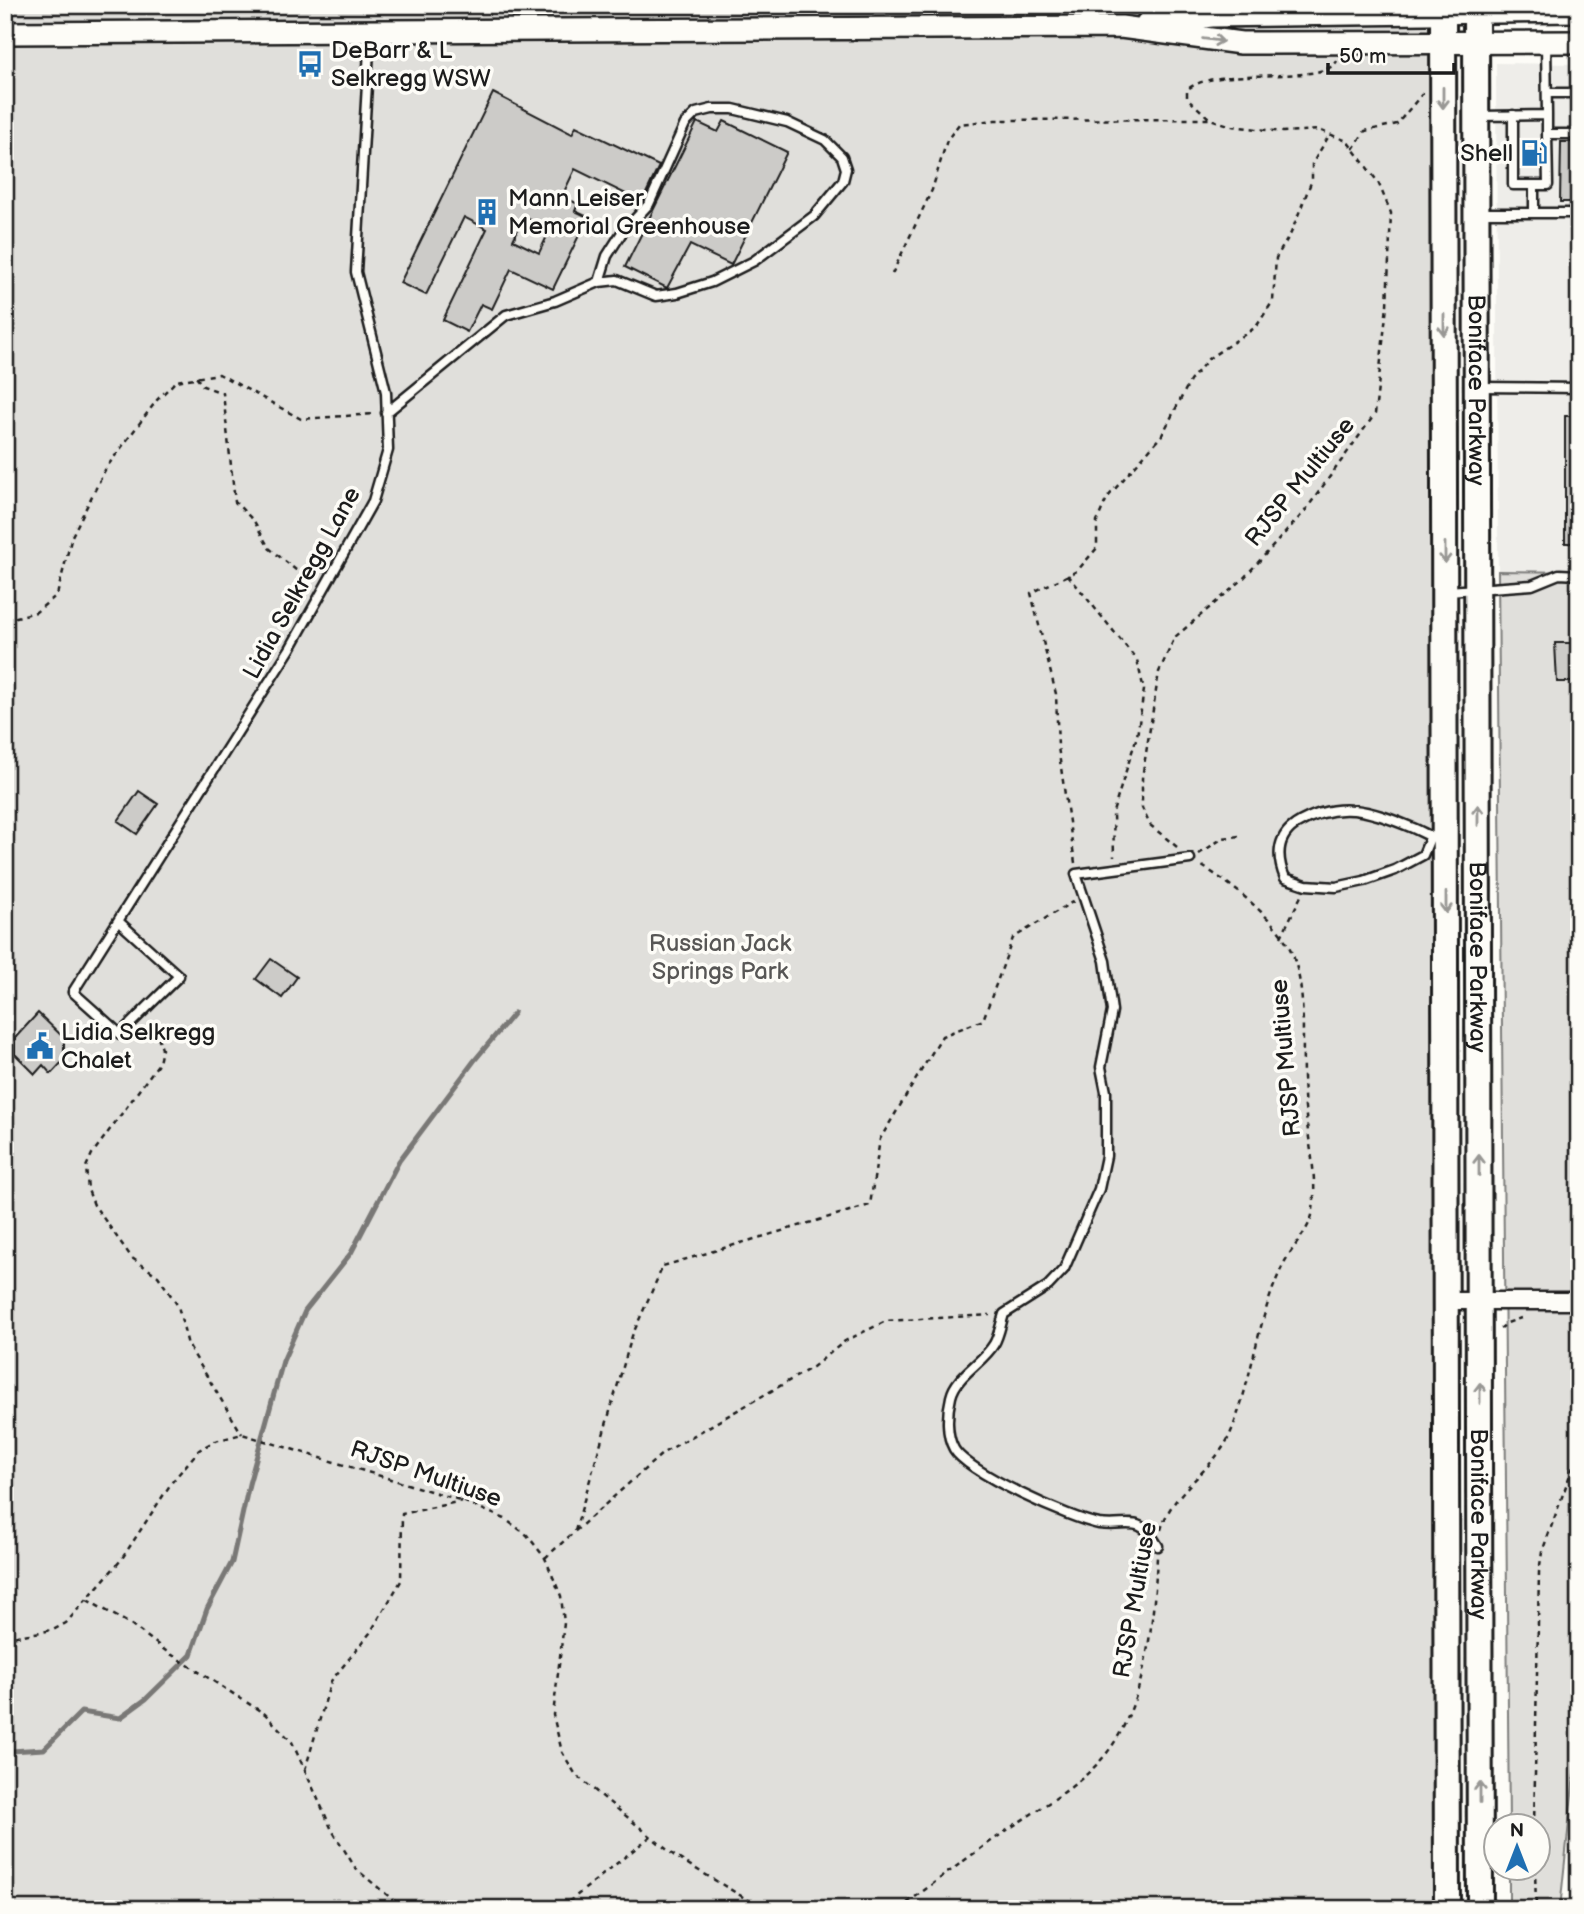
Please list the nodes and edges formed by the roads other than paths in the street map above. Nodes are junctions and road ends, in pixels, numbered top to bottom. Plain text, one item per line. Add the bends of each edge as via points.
1 (1443, 8) edge
2 (1476, 8) edge
3 (1579, 11) edge
4 (1121, 27) junction
5 (370, 30) junction
6 (5, 33) edge
7 (1475, 41) junction
8 (1443, 42) junction
9 (1546, 42) junction
10 (1579, 42) edge
11 (1546, 93) junction
12 (1579, 93) edge
13 (1547, 115) junction
14 (1476, 116) junction
15 (1513, 116) junction
16 (1547, 134) junction
17 (1579, 134) edge
18 (1534, 185) junction
19 (1476, 213) junction
20 (1534, 213) junction
21 (1579, 213) edge
22 (599, 282) junction
23 (1477, 387) junction
24 (1579, 388) edge
25 (386, 413) junction
26 (1579, 575) edge
27 (1445, 591) junction
28 (1477, 591) junction
29 (1438, 838) junction
30 (1190, 859) road end
31 (118, 921) junction
32 (1447, 1301) junction
33 (1579, 1301) edge
34 (1479, 1303) junction
35 (1158, 1546) road end
36 (1447, 1909) edge
37 (1480, 1909) edge

1 - 2 main road
1 - 4 main road via 1192,17
1 - 8 main road, Boniface Parkway
2 - 3 main road
2 - 7 main road, Boniface Parkway
4 - 5 main road
4 -> 8 main road via 1241,43
5 - 6 main road
5 - 25 lane, Lidia Selkregg Lane via 356,272 386,392
7 - 8 main road
7 - 9 main road
7 - 14 main road, Boniface Parkway
8 -> 27 main road, Boniface Parkway
9 - 10 main road
9 - 11 lane
11 - 12 lane
11 - 13 lane
13 - 15 lane
13 - 16 lane
14 - 15 lane
14 - 19 main road, Boniface Parkway
15 - 18 lane via 1513,185
16 - 17 lane
16 - 18 lane via 1548,185
18 - 20 lane
19 - 20 lane
19 - 23 main road, Boniface Parkway
20 - 21 lane
22 - 22 lane via 618,280 656,296 712,282 754,261 814,216 843,181 842,157 825,140 787,122 733,109 696,113 685,124 649,204 607,256
22 - 25 lane via 506,315
23 - 24 lane
23 - 28 main road, Boniface Parkway
25 - 31 lane, Lidia Selkregg Lane via 388,450 373,501 290,649
26 - 28 lane via 1559,575 1532,586
27 - 28 lane
27 - 29 main road, Boniface Parkway
34 -> 28 main road, Boniface Parkway
29 - 29 lane via 1369,813 1330,809 1288,830 1279,845 1279,863 1285,878 1336,887 1395,870 1423,855
29 -> 32 main road, Boniface Parkway
30 - 35 lane via 1076,874 1105,961 1111,1011 1101,1067 1106,1092 1105,1156 1099,1189 1064,1269 1048,1286 1004,1314 995,1344 956,1385 948,1431 954,1450 968,1464 1063,1513 1101,1524 1134,1522 1150,1532
31 - 31 lane, Lidia Selkregg Lane via 73,992 120,1034 180,976
32 - 34 street
32 - 36 main road, Boniface Parkway
33 - 34 street
37 -> 34 main road, Boniface Parkway

